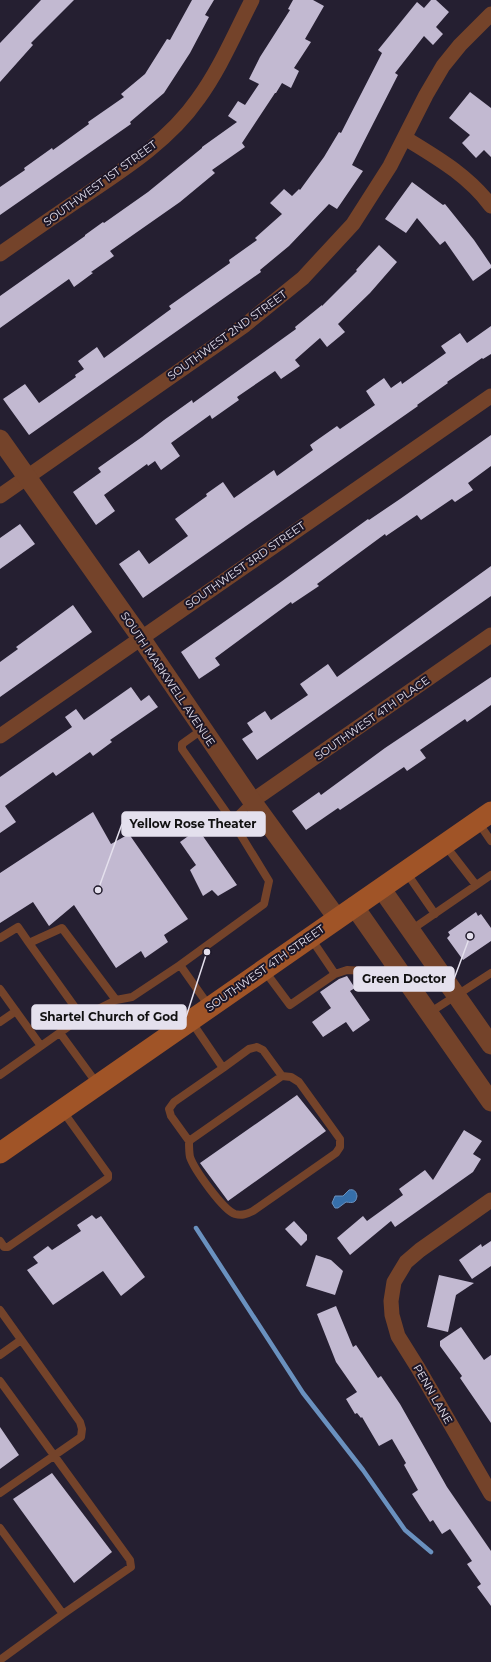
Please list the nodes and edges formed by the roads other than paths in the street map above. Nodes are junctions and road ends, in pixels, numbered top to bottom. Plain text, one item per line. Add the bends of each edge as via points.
1 (252, 0) edge
2 (491, 14) edge
3 (405, 138) junction
4 (491, 206) edge
5 (0, 254) edge
6 (491, 396) edge
7 (0, 439) edge
8 (27, 477) junction
9 (0, 496) edge
10 (491, 635) edge
11 (141, 638) junction
12 (203, 729) junction
13 (0, 736) edge
14 (252, 801) junction
15 (484, 817) edge
16 (231, 819) junction
17 (491, 841) edge
18 (445, 844) junction
19 (405, 871) junction
20 (491, 875) edge
21 (476, 885) junction
22 (381, 888) junction
23 (354, 906) junction
24 (435, 914) junction
25 (337, 918) junction
26 (411, 930) junction
27 (310, 937) junction
28 (0, 938) edge
29 (29, 943) junction
30 (180, 965) junction
31 (396, 965) junction
32 (264, 969) junction
33 (491, 973) edge
34 (335, 974) junction
35 (0, 990) edge
36 (456, 995) junction
37 (116, 1000) junction
38 (209, 1007) junction
39 (16, 1011) junction
40 (429, 1014) junction
41 (82, 1017) junction
42 (191, 1020) junction
43 (0, 1022) edge
44 (60, 1033) junction
45 (491, 1044) edge
46 (41, 1046) junction
47 (223, 1068) junction
48 (0, 1075) edge
49 (282, 1076) junction
50 (98, 1084) junction
51 (491, 1102) edge
52 (62, 1110) junction
53 (189, 1141) junction
54 (0, 1153) edge
55 (491, 1200) edge
56 (0, 1241) edge
57 (0, 1310) edge
58 (22, 1340) junction
59 (0, 1355) edge
60 (0, 1381) edge
61 (54, 1456) junction
62 (0, 1492) edge
63 (491, 1494) edge
64 (0, 1528) edge
65 (63, 1614) junction
66 (0, 1660) edge

1 - 5 street, SOUTHWEST 1ST STREET via 211,78 181,121 154,146 115,175
2 - 3 street, SOUTHWEST 2ND STREET via 443,66
3 - 4 street via 449,165 471,183
3 - 8 street, SOUTHWEST 2ND STREET via 353,224 303,278 245,325
6 - 11 street, SOUTHWEST 3RD STREET
7 - 8 street, SOUTH MARKWELL AVENUE
8 - 9 street, SOUTHWEST 2ND STREET
8 - 11 street, SOUTH MARKWELL AVENUE
10 - 14 street, SOUTHWEST 4TH PLACE
11 - 12 street, SOUTH MARKWELL AVENUE
11 - 13 street, SOUTHWEST 3RD STREET
12 - 14 street, SOUTH MARKWELL AVENUE
12 - 16 lane via 182,744 182,749
14 - 16 lane
14 - 25 street, SOUTH MARKWELL AVENUE
15 - 17 lane
15 - 18 main road, SOUTHWEST 4TH STREET
16 - 30 lane via 269,881 264,904
18 - 19 main road, SOUTHWEST 4TH STREET
18 - 21 lane
19 - 22 main road, SOUTHWEST 4TH STREET
19 - 24 lane
20 - 21 lane
21 - 24 lane
22 - 23 main road, SOUTHWEST 4TH STREET
22 - 26 street
23 - 25 main road, SOUTHWEST 4TH STREET
23 - 31 street
24 - 26 lane
25 - 27 main road, SOUTHWEST 4TH STREET
26 - 36 street
27 - 32 main road, SOUTHWEST 4TH STREET
27 - 34 lane
28 - 29 lane via 18,927
29 - 37 lane via 62,928
29 - 41 lane
30 - 37 lane via 132,997
30 - 38 lane
31 - 34 lane via 382,972 347,970
31 - 40 street
32 - 34 lane via 290,1005
32 - 38 main road, SOUTHWEST 4TH STREET
33 - 36 lane
35 - 39 lane
36 - 40 lane
36 - 45 street
37 - 41 lane
38 - 42 main road, SOUTHWEST 4TH STREET
39 - 43 lane
39 - 46 lane
40 - 51 street
41 - 44 lane
42 - 47 lane
42 - 50 main road, SOUTHWEST 4TH STREET
44 - 46 lane
44 - 50 lane
46 - 48 lane
47 - 49 lane via 249,1049 257,1047 263,1050
47 - 53 lane via 174,1102 169,1109 171,1116
49 - 53 lane
49 - 53 lane via 291,1077 299,1082 340,1139 340,1147 336,1153 259,1207 244,1216 235,1214 223,1206 190,1157
50 - 52 main road, SOUTHWEST 4TH STREET
52 - 54 main road, SOUTHWEST 4TH STREET
52 - 56 lane via 108,1174 108,1178 8,1248
55 - 63 street, PENN LANE via 411,1258 400,1272 392,1290 392,1315 398,1336
57 - 58 lane
58 - 59 lane
58 - 61 lane via 80,1422 82,1429 81,1437
60 - 61 lane
61 - 62 lane
61 - 65 lane via 130,1560 131,1567
64 - 65 lane
65 - 66 lane

